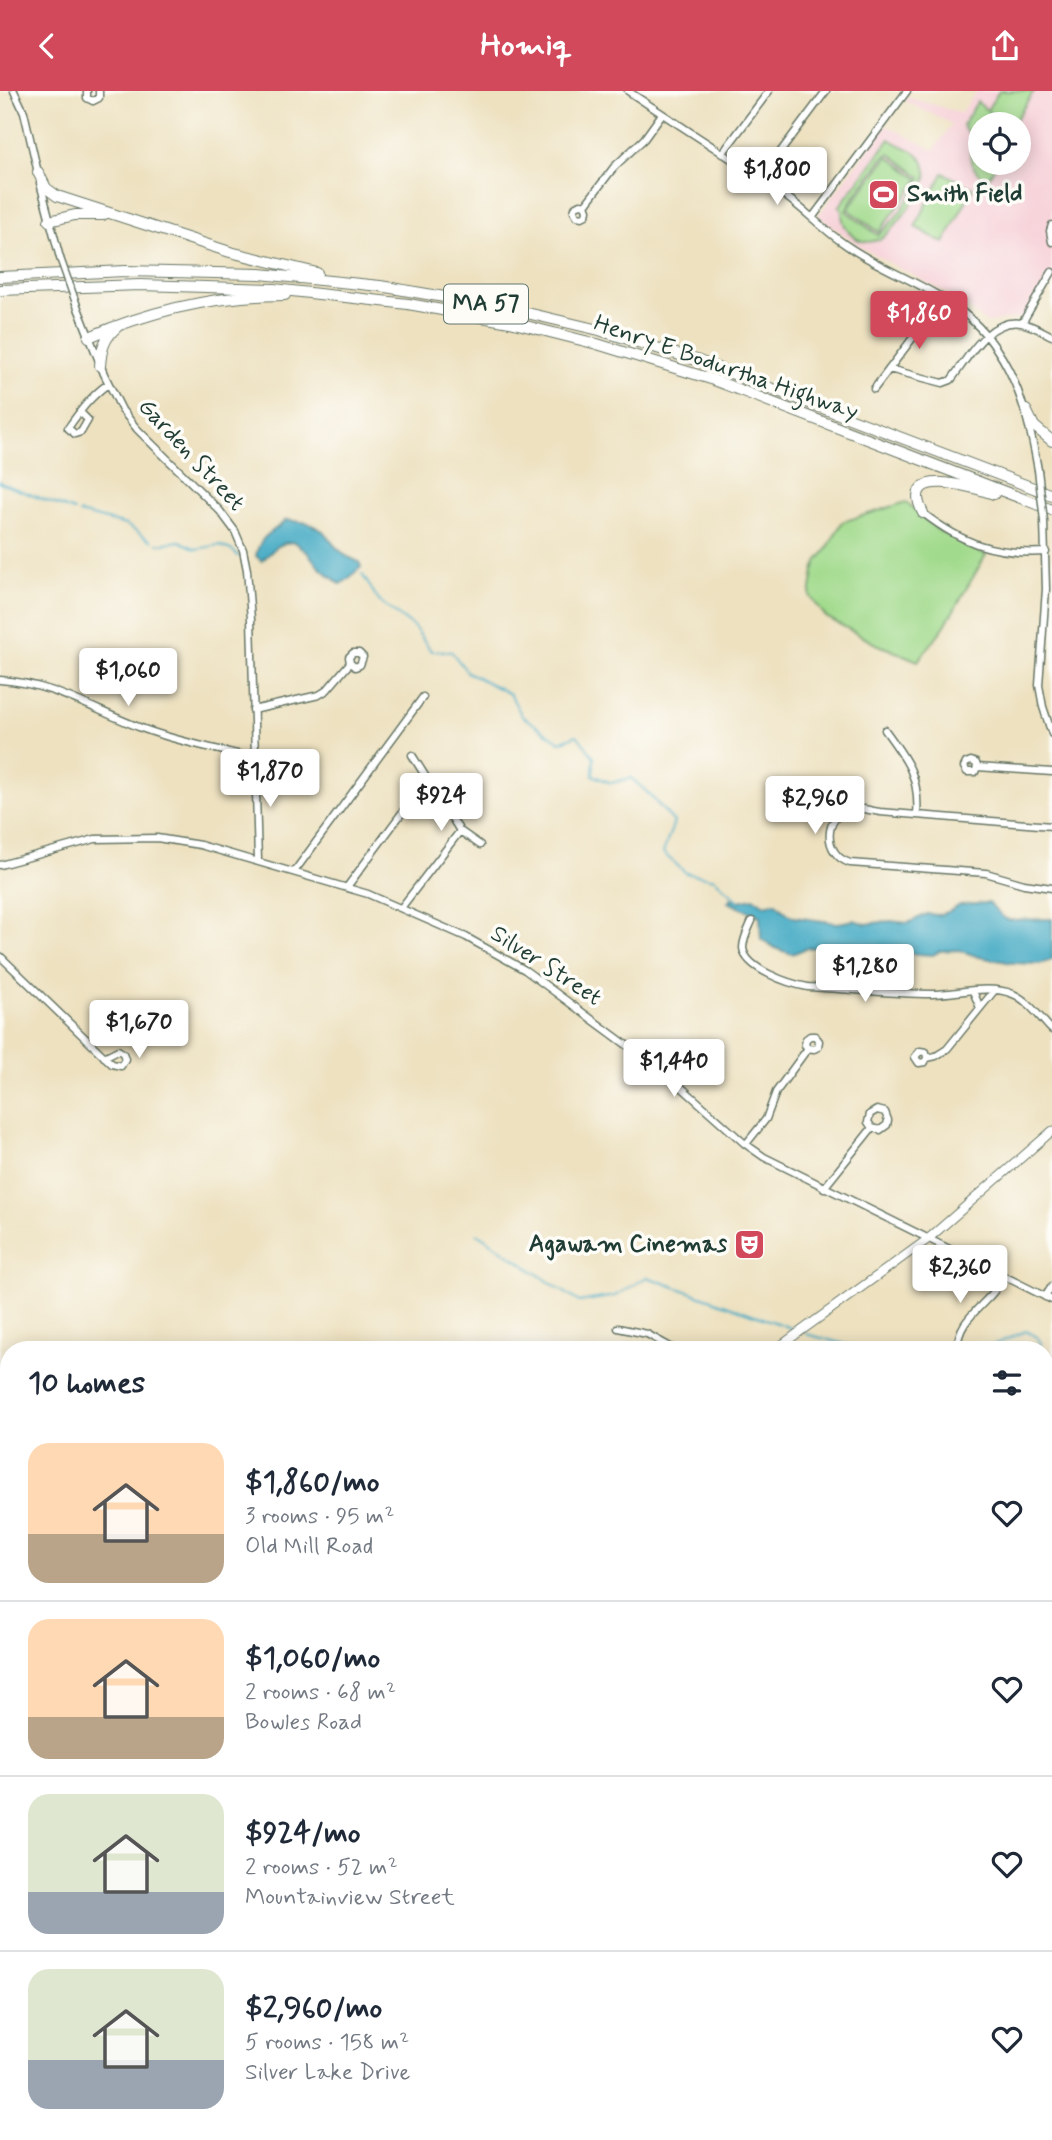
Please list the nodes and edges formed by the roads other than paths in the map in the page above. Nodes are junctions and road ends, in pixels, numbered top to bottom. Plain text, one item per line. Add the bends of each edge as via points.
1 (15, 91) edge
2 (87, 91) edge
3 (99, 91) edge
4 (628, 91) edge
5 (769, 91) edge
6 (825, 91) edge
7 (907, 91) edge
8 (662, 114) junction
9 (722, 154) junction
10 (38, 172) junction
11 (760, 179) junction
12 (585, 205) dead end
13 (812, 218) junction
14 (131, 220) junction
15 (49, 221) junction
16 (1052, 225) edge
17 (1052, 242) edge
18 (1052, 272) edge
19 (0, 277) edge
20 (380, 286) junction
21 (0, 290) edge
22 (943, 298) junction
23 (408, 304) junction
24 (129, 321) junction
25 (1022, 323) junction
26 (986, 335) junction
27 (1052, 336) edge
28 (89, 337) junction
29 (100, 366) junction
30 (889, 369) junction
31 (108, 384) junction
32 (874, 389) dead end
33 (1026, 410) junction
34 (80, 412) dead end
35 (1052, 441) edge
36 (1052, 495) edge
37 (1052, 511) edge
38 (923, 513) joint
39 (1046, 552) junction
40 (1048, 605) edge
41 (350, 663) dead end
42 (0, 680) edge
43 (424, 697) dead end
44 (253, 710) junction
45 (1050, 724) edge
46 (885, 730) dead end
47 (1052, 734) edge
48 (412, 755) dead end
49 (254, 758) junction
50 (977, 767) dead end
51 (1052, 772) edge
52 (427, 779) junction
53 (917, 815) junction
54 (1052, 826) edge
55 (460, 831) junction
56 (480, 845) dead end
57 (258, 861) junction
58 (0, 865) edge
59 (294, 872) junction
60 (347, 887) junction
61 (1052, 888) edge
62 (401, 908) junction
63 (752, 921) dead end
64 (0, 956) edge
65 (973, 991) junction
66 (994, 991) junction
67 (980, 1009) junction
68 (1052, 1030) edge
69 (808, 1048) dead end
70 (104, 1057) dead end
71 (928, 1058) dead end
72 (872, 1128) dead end
73 (1052, 1131) edge
74 (746, 1144) junction
75 (824, 1188) junction
76 (928, 1238) junction
77 (1003, 1276) junction
78 (1052, 1286) edge
79 (1048, 1299) edge
80 (618, 1328) dead end
81 (660, 1341) edge
82 (787, 1341) edge
83 (958, 1341) edge

1 - 10 street, Garden Street
2 - 3 street via 93,101
4 - 8 street
5 - 9 street
6 - 11 street
7 - 13 street
8 - 9 street
8 - 12 street
9 - 11 street
10 - 14 highway via 53,195
10 - 15 street, Garden Street
11 - 13 street
13 - 22 street via 850,248
14 - 15 highway via 86,215
14 - 20 highway via 266,261
15 - 28 street, Garden Street, bridge
16 - 17 street
18 - 25 street
19 - 20 highway, Henry E Bodurtha Highway / MA 57 via 192,272
20 - 36 highway, Henry E Bodurtha Highway / MA 57 via 512,309 649,345
21 - 23 highway, Henry E Bodurtha Highway / MA 57 via 229,286
22 - 26 street
22 - 30 street
23 - 24 highway via 258,296
23 - 37 highway, Henry E Bodurtha Highway / MA 57 via 532,327 661,363
24 - 28 highway
24 - 29 highway via 107,337
25 - 26 street
25 - 27 street
26 - 30 street via 947,383
26 - 33 street via 1011,371
28 - 29 street, Garden Street
29 - 31 street, Garden Street
30 - 32 street
31 - 34 street
31 - 44 street, Garden Street via 131,422 218,509 239,538 252,629
33 - 35 highway via 1034,426
33 - 39 street, bridge via 1038,470
37 - 38 highway via 940,482 921,491 918,501
38 - 39 street via 957,536 988,548
39 - 40 street
40 - 45 street via 1038,685
41 - 44 street via 319,695
42 - 49 street via 51,689 154,733
43 - 59 street
44 - 49 street, Garden Street
45 - 47 street
46 - 53 street via 913,774
48 - 52 street
49 - 57 street, Garden Street
50 - 51 street
52 - 55 street
52 - 60 street
53 - 54 street
53 - 61 street via 848,810 831,826 830,844 837,857 850,863 986,873
55 - 56 street
55 - 62 street
57 - 58 street, Silver Street via 190,843 131,837 88,841
57 - 59 street, Silver Street
59 - 60 street, Silver Street
60 - 62 street, Silver Street
62 - 74 street, Silver Street via 525,970 670,1077
63 - 65 street via 743,943 747,958 756,967 794,984 932,994
64 - 70 street
65 - 66 street
65 - 67 street
66 - 67 street
66 - 68 street via 1018,997
67 - 71 street via 947,1049
69 - 74 street
72 - 75 street
73 - 76 main road
74 - 75 street, Silver Street
75 - 76 street, Silver Street
76 - 77 street, Silver Street
76 - 82 main road
77 - 79 street, Silver Street
77 - 83 street via 965,1321
78 - 79 street
80 - 81 street

